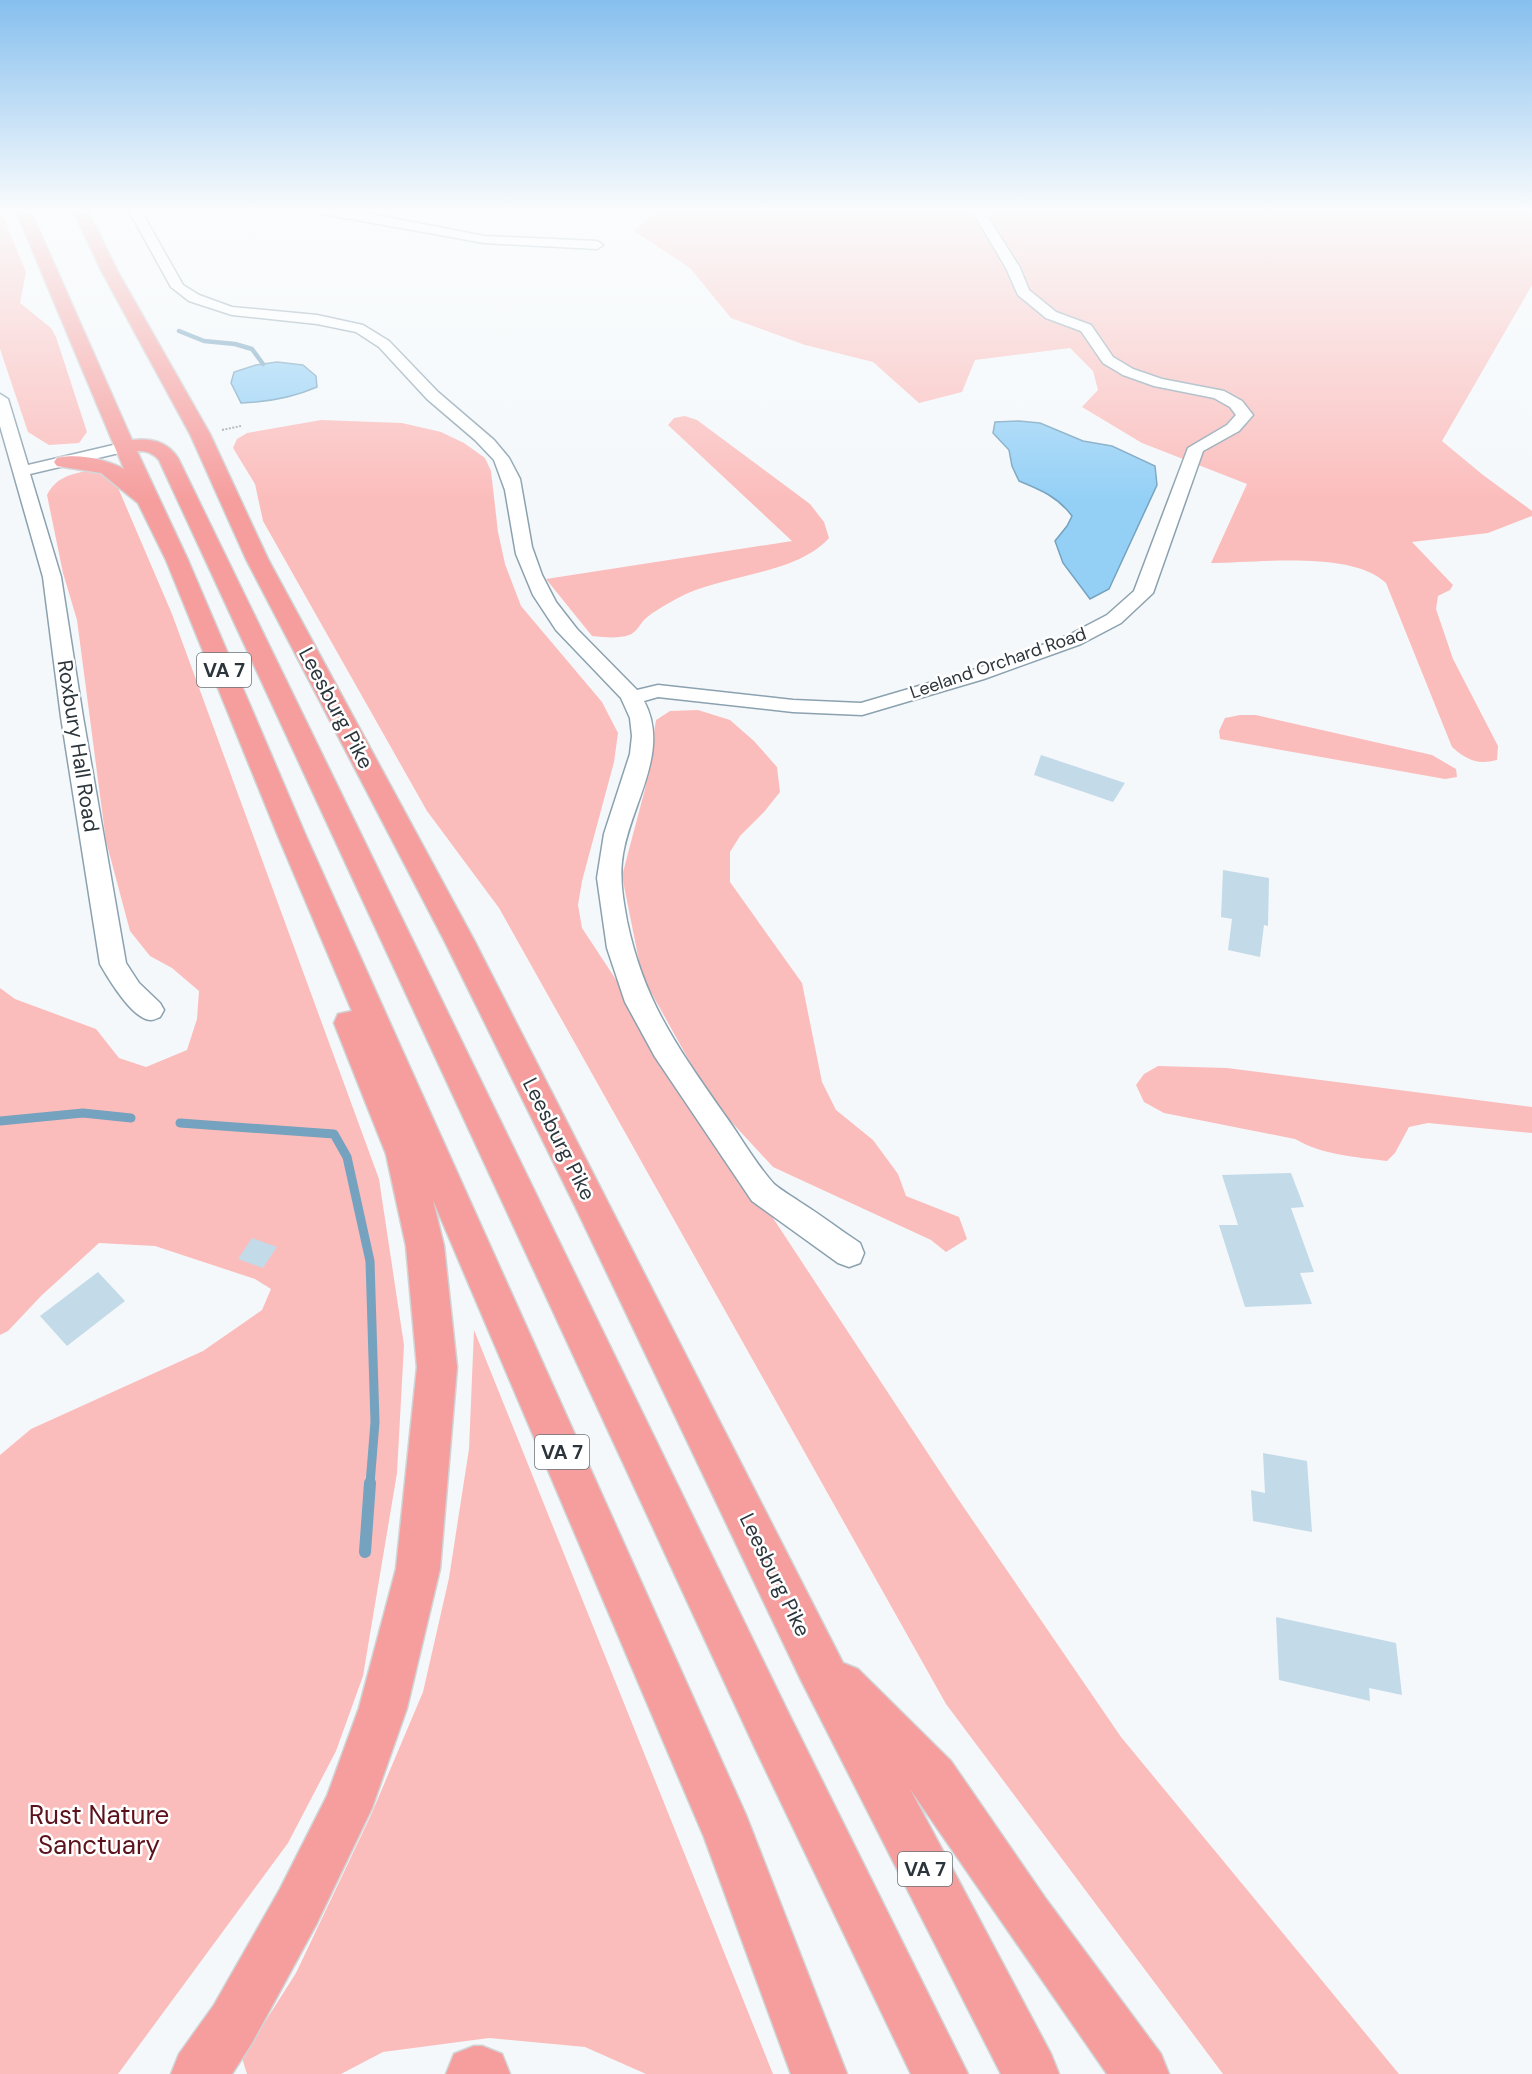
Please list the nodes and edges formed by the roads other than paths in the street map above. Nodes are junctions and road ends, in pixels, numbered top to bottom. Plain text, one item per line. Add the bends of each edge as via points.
1 (63, 306) edge
2 (129, 306) edge
3 (216, 306) edge
4 (1040, 306) edge
5 (98, 387) junction
6 (0, 399) edge
7 (126, 447) junction
8 (64, 462) junction
9 (22, 471) junction
10 (150, 506) junction
11 (632, 698) junction
12 (292, 836) junction
13 (151, 1010) dead end
14 (849, 1253) dead end
15 (818, 1664) junction
16 (198, 2074) edge
17 (474, 2074) edge
18 (482, 2074) edge
19 (819, 2074) edge
20 (940, 2074) edge
21 (1031, 2074) edge
22 (1141, 2074) edge

1 - 5 highway, VA 7
2 - 15 highway, Leesburg Pike / VA 7 via 200,434 257,559 459,940 594,1206
3 - 11 street via 360,328 490,444 505,465 523,545 547,604
4 - 11 street, Leeland Orchard Road via 1051,315 1086,327 1108,360 1128,372 1158,383 1219,394 1245,415 1233,428 1196,448 1143,593 1114,619 1074,640 977,675 862,708 793,706 658,691
5 - 7 highway, VA 7
5 - 8 highway via 102,439 92,449
6 - 9 street, Roxbury Hall Road
7 - 8 street
7 - 10 highway, VA 7
7 - 20 highway via 152,445 168,458 767,1720
8 - 9 street
8 - 10 highway via 109,468
9 - 13 street, Roxbury Hall Road via 52,577 114,964 130,990
10 - 12 highway, VA 7 via 177,560
11 - 14 street via 641,719 641,744 617,825 609,872 620,949 638,1004 661,1048 765,1194
12 - 16 highway via 318,943 404,1154 425,1246 437,1367 417,1569 383,1708 347,1808 298,1907 233,2024
12 - 19 highway, VA 7 via 728,1833
15 - 21 highway, Leesburg Pike / VA 7
15 - 22 highway via 934,1778
17 - 18 highway

